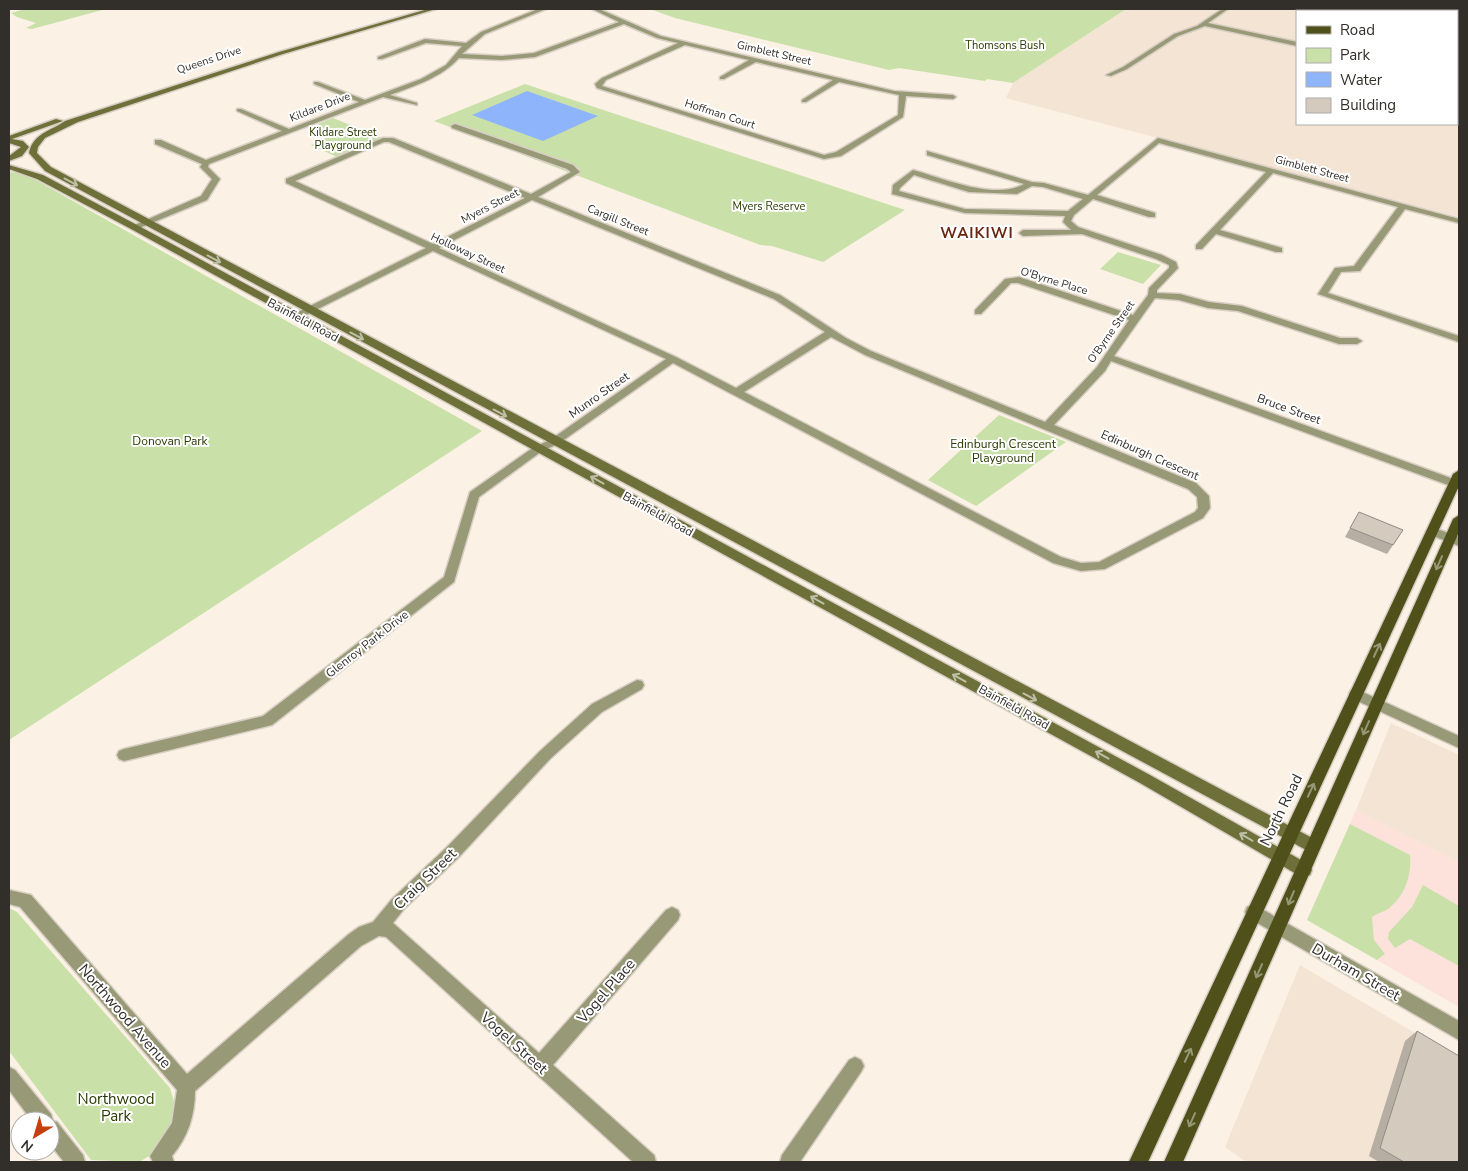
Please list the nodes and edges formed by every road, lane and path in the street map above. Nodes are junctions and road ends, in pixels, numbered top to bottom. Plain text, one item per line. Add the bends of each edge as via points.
1 (419, 9) edge
2 (432, 9) edge
3 (543, 9) edge
4 (595, 9) edge
5 (1225, 9) edge
6 (623, 22) junction
7 (1204, 24) junction
8 (684, 43) junction
9 (1296, 44) edge
10 (467, 45) junction
11 (278, 52) junction
12 (458, 56) junction
13 (380, 58) dead end
14 (755, 60) junction
15 (1109, 75) dead end
16 (722, 78) dead end
17 (838, 80) junction
18 (316, 83) dead end
19 (903, 94) junction
20 (382, 95) junction
21 (953, 96) dead end
22 (804, 101) dead end
23 (364, 102) junction
24 (416, 104) dead end
25 (107, 108) junction
26 (239, 110) dead end
27 (455, 126) dead end
28 (288, 131) junction
29 (9, 140) edge
30 (390, 140) joint
31 (158, 142) dead end
32 (27, 150) junction
33 (930, 153) dead end
34 (9, 159) edge
35 (206, 163) junction
36 (9, 167) edge
37 (1272, 170) junction
38 (1031, 184) junction
39 (531, 196) junction
40 (1091, 197) junction
41 (1403, 206) junction
42 (1070, 214) junction
43 (1152, 215) dead end
44 (1459, 221) edge
45 (146, 222) junction
46 (134, 227) junction
47 (1218, 228) junction
48 (1081, 232) junction
49 (1023, 234) dead end
50 (1200, 247) dead end
51 (432, 248) junction
52 (1279, 250) dead end
53 (1153, 295) junction
54 (310, 310) junction
55 (978, 312) dead end
56 (297, 316) junction
57 (1134, 319) junction
58 (832, 332) junction
59 (1459, 339) edge
60 (1357, 341) dead end
61 (1109, 357) junction
62 (673, 359) junction
63 (424, 372) junction
64 (412, 379) junction
65 (737, 392) junction
66 (1047, 426) junction
67 (554, 442) junction
68 (538, 449) junction
69 (1458, 481) edge
70 (1459, 519) edge
71 (701, 520) junction
72 (690, 531) junction
73 (1432, 531) junction
74 (1455, 540) edge
75 (987, 674) junction
76 (637, 685) dead end
77 (977, 687) junction
78 (1356, 694) junction
79 (1376, 704) junction
80 (1459, 742) edge
81 (124, 755) dead end
82 (1192, 781) junction
83 (1182, 800) junction
84 (1291, 834) junction
85 (1313, 846) junction
86 (1280, 856) junction
87 (1304, 870) junction
88 (9, 897) edge
89 (1253, 912) junction
90 (672, 915) dead end
91 (1279, 927) junction
92 (379, 928) junction
93 (1459, 1031) edge
94 (540, 1066) junction
95 (856, 1066) dead end
96 (9, 1076) edge
97 (186, 1087) junction
98 (36, 1111) edge
99 (60, 1142) edge
100 (159, 1160) edge
101 (76, 1162) edge
102 (647, 1162) edge
103 (789, 1162) edge
104 (1138, 1162) edge
105 (1173, 1162) edge

1 - 11 main road, Queens Drive
2 - 11 main road, Queens Drive
3 - 10 street, Kildare Drive via 493,27
4 - 6 street, Gimblett Street
5 - 7 street
6 - 8 street, Gimblett Street via 652,35
6 - 12 street via 535,55 502,58
7 - 9 street
7 - 15 street via 1176,35
8 - 14 street, Gimblett Street
8 - 19 street, Hoffman Court via 604,79 599,87 824,157 838,154 901,116
10 - 12 street, Kildare Drive
10 - 13 street via 425,41
11 - 25 main road, Queens Drive
12 - 20 street, Kildare Drive via 440,71
14 - 16 street
14 - 17 street, Gimblett Street
17 - 19 street, Gimblett Street
17 - 22 street
18 - 23 street
19 - 21 street, Gimblett Street
20 - 23 street, Kildare Drive
20 - 24 street
23 - 28 street, Kildare Drive
25 - 29 main road, Queens Drive
25 - 32 main road, Queens Drive via 39,139
26 - 28 street
27 - 39 street, Myers Street via 576,172
28 - 35 street, Kildare Drive
29 - 32 main road, Bainfield Road via 20,143
30 - 39 street, Cargill Street
30 - 51 street, Holloway Street via 380,141 288,181
31 - 35 street
32 - 34 main road
32 -> 45 main road, Bainfield Road via 48,169
33 - 38 street
35 - 45 street via 204,167 216,178 208,195
36 - 46 main road, Bainfield Road via 40,177
37 - 40 street, Gimblett Street via 1158,140
37 - 41 street, Gimblett Street
37 - 47 street
38 - 40 street
38 - 42 street via 1017,192 968,190 913,172 895,192 965,211
39 - 51 street, Myers Street
39 - 58 street, Cargill Street via 777,296
40 - 42 street
40 - 43 street
41 - 44 street, Gimblett Street
41 - 59 street via 1357,269 1338,270 1323,294
42 - 48 street via 1067,222
45 - 46 street
45 -> 54 main road, Bainfield Road
46 - 56 main road, Bainfield Road
47 - 50 street
47 - 52 street
48 - 49 street
48 - 53 street, O'Byrne Street via 1172,264 1174,268 1152,290
51 - 54 street, Myers Street
51 - 62 street, Holloway Street
53 - 57 street, O'Byrne Street
53 - 60 street via 1239,308 1339,341
54 - 56 street, Myers Street
54 -> 63 main road, Bainfield Road
55 - 57 street, O'Byrne Place via 1008,281 1019,280
56 - 64 main road, Bainfield Road
57 - 61 street, O'Byrne Street
58 - 65 street
58 - 66 street, Edinburgh Crescent via 868,353
61 - 66 street, O'Byrne Street
61 - 69 street, Bruce Street
62 - 65 street, Holloway Street
62 - 67 street, Munro Street
63 - 64 main road
63 -> 67 main road, Bainfield Road
64 - 68 main road, Bainfield Road
65 - 66 street, Edinburgh Crescent via 956,509 1072,565 1101,566 1202,512 1204,496 1192,486
67 - 68 street, Munro Street
67 - 71 main road, Bainfield Road
72 -> 68 main road, Bainfield Road
68 - 81 street, Glenroy Park Drive via 474,495 450,579 267,721
69 - 73 main road, North Road
70 - 74 main road
71 - 72 main road
71 - 75 main road, Bainfield Road
77 -> 72 main road, Bainfield Road
73 - 74 street
78 -> 73 main road, North Road
74 -> 79 main road
75 - 77 main road
75 -> 82 main road, Bainfield Road
76 - 92 street, Craig Street via 597,708 545,755 453,852 398,904
83 -> 77 main road, Bainfield Road
78 - 79 street
84 -> 78 main road, North Road
79 - 80 street
79 -> 85 main road
82 - 83 main road
82 - 84 main road, Bainfield Road
86 -> 83 main road, Bainfield Road
84 - 85 main road, Bainfield Road
84 - 86 main road, North Road
85 - 87 main road
86 - 87 main road, Bainfield Road
86 - 89 main road, North Road
87 -> 91 main road
88 - 97 street, Northwood Avenue via 25,900
89 - 91 street, Durham Street
104 -> 89 main road, North Road
90 - 94 street, Vogel Place
91 - 93 street, Durham Street
91 -> 105 main road
92 - 94 street, Vogel Street via 390,930
92 - 97 street, Craig Street via 355,940
94 - 102 street, Vogel Street
95 - 103 street
96 - 98 street
97 - 100 street via 186,1112 174,1142
99 - 101 street

